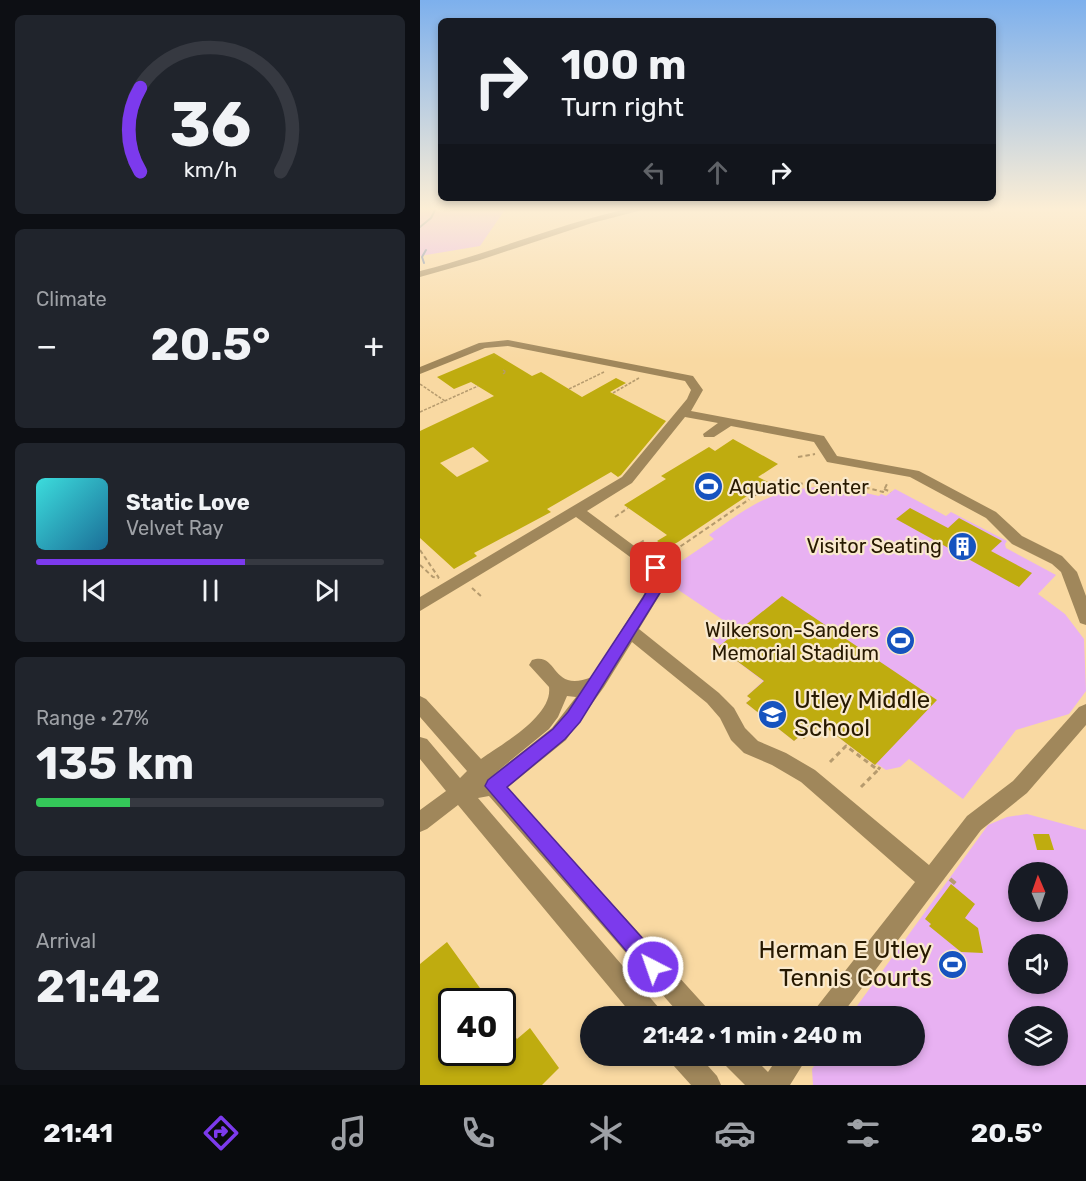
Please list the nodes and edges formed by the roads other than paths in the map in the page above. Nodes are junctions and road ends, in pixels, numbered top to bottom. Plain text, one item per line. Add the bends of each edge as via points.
1 (479, 259) edge
2 (420, 274) edge
3 (420, 371) edge
4 (683, 413) junction
5 (729, 422) junction
6 (709, 434) dead end
7 (576, 510) junction
8 (420, 605) edge
9 (1086, 619) edge
10 (631, 632) junction
11 (538, 664) dead end
12 (598, 682) junction
13 (558, 687) junction
14 (420, 704) edge
15 (1086, 712) edge
16 (420, 745) edge
17 (487, 778) junction
18 (460, 792) junction
19 (420, 822) edge
20 (939, 879) junction
21 (641, 1006) edge
22 (688, 1006) edge
23 (834, 1006) edge
24 (691, 1066) edge
25 (744, 1066) edge
26 (788, 1066) edge
27 (708, 1085) edge
28 (763, 1085) edge
29 (774, 1085) edge

1 - 2 street
3 - 4 street via 483,345 508,343 689,378 697,390
4 - 5 street
4 - 7 street via 627,480
5 - 6 street
5 - 9 street via 819,439 832,459 914,474 991,515 1017,540 1066,568
7 - 8 street
7 - 10 street via 656,568 658,583
10 - 12 street
10 - 20 street via 712,698 752,747 808,776
11 - 13 street
12 - 13 street via 579,690
12 - 17 street via 559,734
13 - 17 street via 559,697 539,726
14 - 17 street
15 - 20 street via 1020,787 974,823
16 - 18 street
17 - 18 street
17 - 22 street
18 - 19 street
18 - 21 street
20 - 23 street
24 - 27 street
25 - 28 street
26 - 29 street

